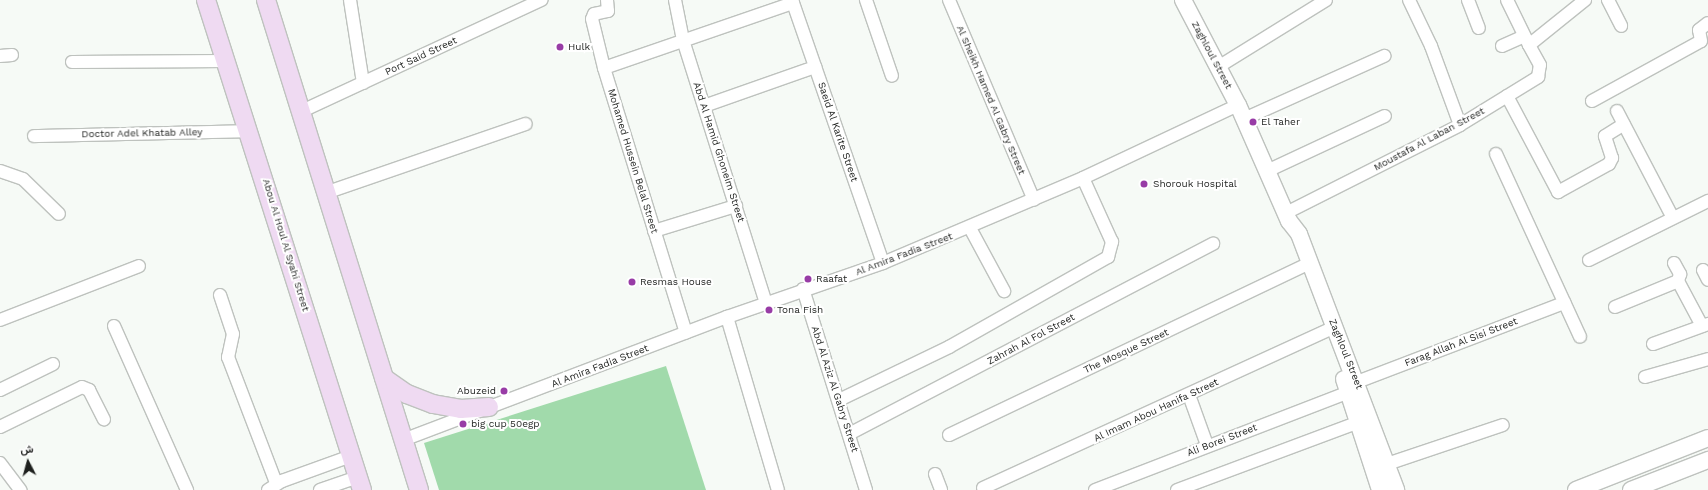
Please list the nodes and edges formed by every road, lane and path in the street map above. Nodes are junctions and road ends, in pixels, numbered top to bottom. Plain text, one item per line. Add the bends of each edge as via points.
1 (206, 0) edge
2 (266, 0) edge
3 (350, 0) edge
4 (540, 0) edge
5 (607, 0) edge
6 (675, 0) edge
7 (866, 0) edge
8 (948, 0) edge
9 (1183, 0) edge
10 (1326, 0) edge
11 (1409, 0) edge
12 (1468, 0) edge
13 (1507, 0) edge
14 (1608, 0) edge
15 (792, 1) edge
16 (1580, 2) edge
17 (1708, 23) edge
18 (1621, 26) dead end
19 (1479, 28) dead end
20 (683, 40) junction
21 (1527, 40) junction
22 (1502, 46) dead end
23 (1384, 56) dead end
24 (226, 61) junction
25 (72, 62) dead end
26 (1218, 66) junction
27 (604, 68) junction
28 (815, 68) junction
29 (892, 76) dead end
30 (363, 83) junction
31 (1507, 96) junction
32 (1592, 101) dead end
33 (704, 106) junction
34 (1617, 110) dead end
35 (302, 111) junction
36 (1241, 112) junction
37 (1385, 116) dead end
38 (526, 124) dead end
39 (1624, 124) junction
40 (1460, 125) junction
41 (249, 131) junction
42 (34, 136) dead end
43 (1496, 154) dead end
44 (0, 171) edge
45 (1267, 171) junction
46 (1083, 178) junction
47 (328, 192) junction
48 (1034, 200) junction
49 (1708, 201) edge
50 (736, 206) junction
51 (58, 214) dead end
52 (1672, 216) junction
53 (1288, 217) junction
54 (970, 228) junction
55 (654, 231) junction
56 (1212, 244) dead end
57 (1589, 260) dead end
58 (884, 263) junction
59 (1674, 263) dead end
60 (139, 266) dead end
61 (1304, 266) junction
62 (1678, 281) junction
63 (803, 289) junction
64 (1004, 291) dead end
65 (220, 295) dead end
66 (766, 303) junction
67 (1564, 303) junction
68 (1615, 307) dead end
69 (727, 317) junction
70 (0, 320) edge
71 (1705, 325) edge
72 (114, 326) dead end
73 (1328, 330) junction
74 (686, 333) junction
75 (1580, 337) dead end
76 (1653, 344) dead end
77 (1708, 359) edge
78 (53, 364) dead end
79 (1645, 377) dead end
80 (384, 378) junction
81 (1353, 387) junction
82 (0, 390) edge
83 (1189, 395) junction
84 (839, 400) junction
85 (489, 407) junction
86 (104, 419) dead end
87 (1359, 422) junction
88 (1503, 425) dead end
89 (0, 427) edge
90 (850, 434) junction
91 (949, 435) dead end
92 (1708, 438) edge
93 (403, 440) junction
94 (1207, 445) junction
95 (351, 456) junction
96 (1708, 460) edge
97 (0, 463) edge
98 (1387, 464) junction
99 (935, 474) dead end
100 (360, 483) edge
101 (272, 487) edge
102 (983, 488) dead end
103 (20, 490) edge
104 (187, 490) edge
105 (320, 490) edge
106 (419, 490) edge
107 (778, 490) edge
108 (866, 490) edge
109 (941, 490) edge
110 (1095, 490) edge
111 (1177, 490) edge
112 (1380, 490) edge
113 (1396, 490) edge
114 (1576, 490) edge
115 (1631, 490) edge

1 - 24 main road, Abou Al Houl Al Syahi Street
2 - 35 main road
3 - 30 street
4 - 30 street, Port Said Street
5 - 27 street, Mohamed Hussein Belal Street via 608,10 592,17
6 - 20 street, Abd Al Hamid Ghoneim Street
7 - 29 street
8 - 48 street, Al Sheikh Hamed Al Gabry Street
9 - 26 street, Zaghloul Street
10 - 26 street
11 - 40 street via 1431,46
12 - 19 street
13 - 21 street
14 - 18 street
15 - 20 street
15 - 28 street, Saeid Al Karite Street
16 - 21 street
17 - 32 street via 1699,29 1701,41
20 - 27 street
20 - 33 street, Abd Al Hamid Ghoneim Street
21 - 22 street
21 - 31 street, Moustafa Al Laban Street via 1540,66 1540,74
23 - 36 street, Al Amira Fadia Street
24 - 25 street
24 - 41 main road, Abou Al Houl Al Syahi Street
26 - 36 street, Zaghloul Street
27 - 55 street, Mohamed Hussein Belal Street
28 - 33 street
28 - 58 street, Saeid Al Karite Street
30 - 35 street, Port Said Street
31 - 39 street via 1556,191 1609,164 1612,158 1605,136
31 - 40 street, Moustafa Al Laban Street
33 - 50 street, Abd Al Hamid Ghoneim Street
34 - 39 street
35 - 47 main road
36 - 45 street, Zaghloul Street
36 - 46 street, Al Amira Fadia Street
37 - 45 street
38 - 47 street
39 - 52 street
40 - 53 street, Moustafa Al Laban Street
41 - 42 street, Doctor Adel Khatab Alley
41 - 95 main road, Abou Al Houl Al Syahi Street
43 - 67 street
44 - 51 street via 23,179
45 - 53 street, Zaghloul Street
46 - 48 street, Al Amira Fadia Street
46 - 84 street via 1112,242 1108,257 949,347
47 - 80 main road
48 - 54 street, Al Amira Fadia Street
49 - 52 street
50 - 55 street
50 - 66 street, Abd Al Hamid Ghoneim Street
52 - 57 street
53 - 61 street, Zaghloul Street
53 - 81 street, Zaghloul Street via 1299,234
54 - 58 street, Al Amira Fadia Street
54 - 64 street
55 - 74 street, Mohamed Hussein Belal Street
56 - 90 street, Zahrah Al Fol Street
58 - 63 street, Al Amira Fadia Street
59 - 62 street via 1680,274
60 - 70 street
61 - 73 street, Zaghloul Street
61 - 91 street, The Mosque Street
62 - 68 street
62 - 71 street
63 - 66 street, Al Amira Fadia Street
63 - 84 street, Abd Al Aziz Al Gabry Street
65 - 101 street via 233,334 228,357
66 - 69 street, Al Amira Fadia Street
67 - 75 street
67 - 81 street, Farag Allah Al Sisi Street
69 - 74 street, Al Amira Fadia Street
69 - 107 street
71 - 76 street
72 - 104 street
73 - 81 street, Zaghloul Street
73 - 83 street, Al Imam Abou Hanifa Street
74 - 85 street, Al Amira Fadia Street
77 - 79 street
78 - 82 street
80 - 85 main road via 407,394 433,404 461,409
80 - 93 main road
81 - 87 street, Zaghloul Street
81 - 94 street, Ali Borei Street
81 - 98 street, Zaghloul Street
83 - 94 street
83 - 102 street, Al Imam Abou Hanifa Street
84 - 90 street, Abd Al Aziz Al Gabry Street
85 - 93 street, Al Amira Fadia Street
86 - 89 street via 89,390 82,387
87 - 111 street
87 - 112 street, Zaghloul Street
88 - 98 street
90 - 108 street, Abd Al Aziz Al Gabry Street
92 - 114 street
93 - 106 main road
94 - 110 street, Ali Borei Street
95 - 100 main road, Abou Al Houl Al Syahi Street
95 - 101 street
96 - 115 street
97 - 103 street
98 - 113 street, Zaghloul Street
99 - 109 street
100 - 105 street

